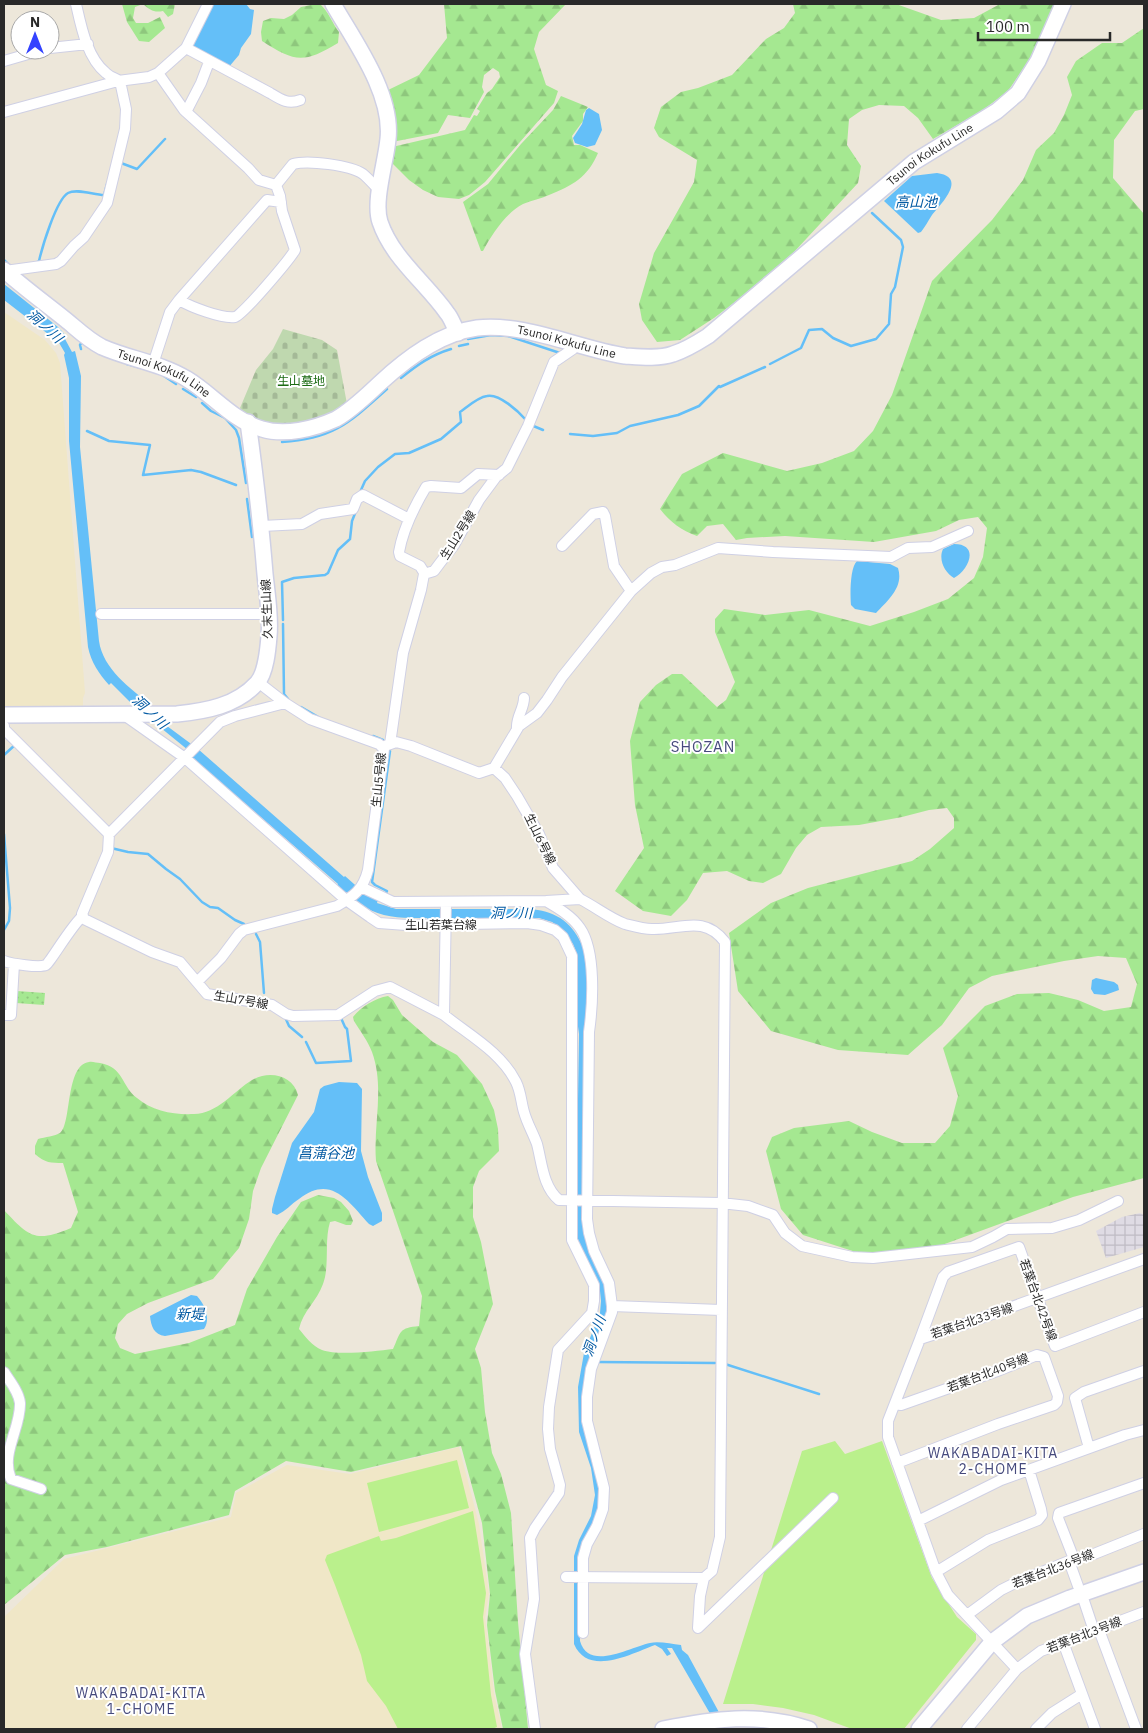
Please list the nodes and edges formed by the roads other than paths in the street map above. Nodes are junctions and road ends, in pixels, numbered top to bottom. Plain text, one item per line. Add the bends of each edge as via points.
1 (76, 4) edge
2 (208, 4) edge
3 (334, 4) edge
4 (1063, 4) edge
5 (88, 44) junction
6 (60, 47) edge
7 (186, 48) junction
8 (210, 62) junction
9 (158, 73) junction
10 (120, 81) junction
11 (300, 100) dead end
12 (4, 112) edge
13 (186, 112) junction
14 (276, 185) junction
15 (380, 191) junction
16 (282, 202) junction
17 (4, 270) edge
18 (179, 300) junction
19 (458, 333) junction
20 (575, 344) junction
21 (153, 364) junction
22 (248, 422) junction
23 (499, 475) junction
24 (409, 520) junction
25 (262, 526) junction
26 (968, 531) dead end
27 (562, 546) dead end
28 (425, 574) junction
29 (631, 591) junction
30 (101, 614) dead end
31 (268, 614) junction
32 (258, 682) junction
33 (524, 698) dead end
34 (285, 702) junction
35 (123, 714) junction
36 (4, 715) edge
37 (4, 726) edge
38 (517, 729) junction
39 (386, 745) junction
40 (185, 758) junction
41 (494, 768) junction
42 (109, 834) junction
43 (361, 887) junction
44 (580, 899) junction
45 (346, 900) junction
46 (546, 901) junction
47 (446, 902) junction
48 (83, 916) junction
49 (445, 926) junction
50 (9, 963) edge
51 (198, 982) junction
52 (4, 1015) edge
53 (444, 1015) junction
54 (572, 1201) junction
55 (1118, 1201) dead end
56 (588, 1202) junction
57 (722, 1203) junction
58 (1144, 1259) edge
59 (1038, 1298) junction
60 (612, 1306) junction
61 (721, 1310) junction
62 (1144, 1312) edge
63 (920, 1339) junction
64 (1144, 1371) edge
65 (4, 1372) edge
66 (895, 1404) junction
67 (1144, 1430) edge
68 (1090, 1448) junction
69 (897, 1463) junction
70 (1029, 1470) junction
71 (1144, 1483) edge
72 (41, 1489) dead end
73 (833, 1498) dead end
74 (918, 1521) junction
75 (1144, 1534) edge
76 (1071, 1560) junction
77 (936, 1572) junction
78 (1144, 1572) edge
79 (566, 1577) dead end
80 (584, 1577) junction
81 (704, 1578) junction
82 (1078, 1586) dead end
83 (1084, 1602) dead end
84 (1144, 1612) edge
85 (967, 1615) junction
86 (1097, 1630) junction
87 (583, 1633) dead end
88 (992, 1642) junction
89 (1063, 1642) junction
90 (1017, 1669) junction
91 (1082, 1694) junction
92 (535, 1729) edge
93 (663, 1729) edge
94 (808, 1729) edge
95 (920, 1729) edge
96 (967, 1729) edge
97 (1036, 1729) edge
98 (1095, 1729) edge
99 (1136, 1729) edge

1 - 5 street
2 - 7 street
3 - 15 street via 374,76 386,105 389,138
4 - 20 street, Tsunoi Kokufu Line via 1038,61 1018,93 997,111 914,162 708,336 672,355 641,357 611,354
5 - 6 street
5 - 10 street via 102,69
7 - 8 street
7 - 9 street
8 - 11 street via 280,100
8 - 13 street
9 - 10 street
9 - 13 street
10 - 12 street
10 - 17 street via 126,120 107,203 84,238 61,261
13 - 14 street via 259,180
14 - 15 street via 301,159 352,169 363,174
14 - 16 street
15 - 19 street via 378,219 383,232 448,314
16 - 18 street via 267,200
16 - 18 street via 295,250 238,316 228,317
17 - 21 street, Tsunoi Kokufu Line via 84,336 100,346
18 - 21 street via 170,312
19 - 20 street, Tsunoi Kokufu Line via 477,328 514,329
19 - 22 street, Tsunoi Kokufu Line via 414,354 356,405 336,418 313,427 275,432
20 - 23 street, 生山2号線 via 554,362 528,426 507,468
21 - 22 street, Tsunoi Kokufu Line via 185,378
22 - 25 street, 久末生山線
23 - 24 street via 478,474 461,488 426,487
23 - 28 street, 生山2号線 via 479,500 454,545 434,571
24 - 25 street via 363,495 357,499 353,509 320,514 302,524
24 - 28 street via 398,552 420,566
25 - 31 street, 久末生山線
26 - 29 street via 932,547 908,548 891,557 718,548 657,570
27 - 29 street via 593,514 603,512 614,566
28 - 39 street via 403,653
29 - 38 street via 537,713
30 - 31 street
31 - 32 street, 久末生山線 via 270,634 266,663
32 - 34 street, 生山5号線
32 - 35 street via 224,706 177,714
33 - 38 street via 516,722
34 - 39 street, 生山5号線 via 310,719
34 - 40 street via 220,722
35 - 36 street
35 - 40 street, 生山若葉台線
37 - 42 street
38 - 41 street
39 - 41 street via 396,742 411,746 479,773
39 - 43 street, 生山5号線 via 368,870
40 - 42 street
40 - 45 street, 生山若葉台線
41 - 44 street, 生山6号線 via 517,796 554,868
42 - 48 street via 108,852
43 - 45 street
43 - 47 street via 393,902
44 - 46 street
44 - 57 street, 生山6号線 via 626,924 652,929 700,925 719,934 724,942
45 - 49 street, 生山若葉台線 via 380,923
45 - 51 street via 337,906 244,930
46 - 47 street
46 - 56 street via 580,927 591,960
47 - 49 street
48 - 50 street via 46,966
48 - 51 street, 生山7号線 via 152,952 180,962
49 - 53 street
49 - 54 street, 生山若葉台線 via 541,924 555,930 568,947 572,956
50 - 52 street via 10,1015
51 - 53 street, 生山7号線 via 207,994 272,1005 293,1016 338,1016 375,991 390,988
53 - 54 street, 生山7号線 via 503,1063 516,1082 548,1184 554,1196
54 - 56 street
54 - 92 street, 生山若葉台線 via 572,1240 594,1285 594,1301 592,1313 558,1350 548,1429 559,1493 530,1538 534,1598 525,1654
55 - 57 street via 1079,1220 1052,1228 1007,1229 972,1247 873,1258 852,1257 802,1246 785,1233 772,1215 748,1206
56 - 57 street
56 - 60 street via 589,1233 610,1283
57 - 61 street
58 - 59 street, 若葉台北33号線
59 - 62 street, 若葉台北42号線 via 1055,1346
59 - 63 street, 若葉台北33号線
59 - 63 street, 若葉台北42号線 via 1019,1247 948,1272 943,1277
60 - 61 street
60 - 80 street via 590,1369 587,1397 587,1421 604,1488 598,1526 583,1558
61 - 81 street via 720,1537 712,1571
63 - 66 street, 若葉台北33号線
64 - 68 street via 1075,1398
65 - 72 street via 20,1403 8,1472 11,1479
66 - 69 street, 若葉台北33号線 via 887,1430
66 - 69 street, 若葉台北40号線 via 963,1383 1037,1354 1044,1358 1058,1396 1054,1405
67 - 68 street
68 - 70 street
69 - 74 street, 若葉台北33号線
70 - 74 street
70 - 77 street via 1042,1509 1038,1520 988,1540
71 - 76 street via 1059,1513
73 - 81 street via 698,1628
74 - 77 street, 若葉台北33号線
75 - 76 street, 若葉台北36号線
76 - 82 street
76 - 85 street, 若葉台北36号線 via 1000,1590
77 - 85 street, 若葉台北33号線 via 948,1595
78 - 88 street via 1027,1616
79 - 80 street
80 - 81 street
80 - 87 street
83 - 86 street
84 - 86 street, 若葉台北3号線
85 - 88 street, 若葉台北33号線
86 - 89 street, 若葉台北3号線
86 - 99 street
88 - 90 street, 若葉台北33号線
88 - 95 street
89 - 90 street, 若葉台北3号線 via 1041,1651
89 - 91 street
90 - 96 street, 若葉台北3号線
91 - 97 street via 1052,1713
91 - 98 street
93 - 94 street via 726,1718 772,1721

